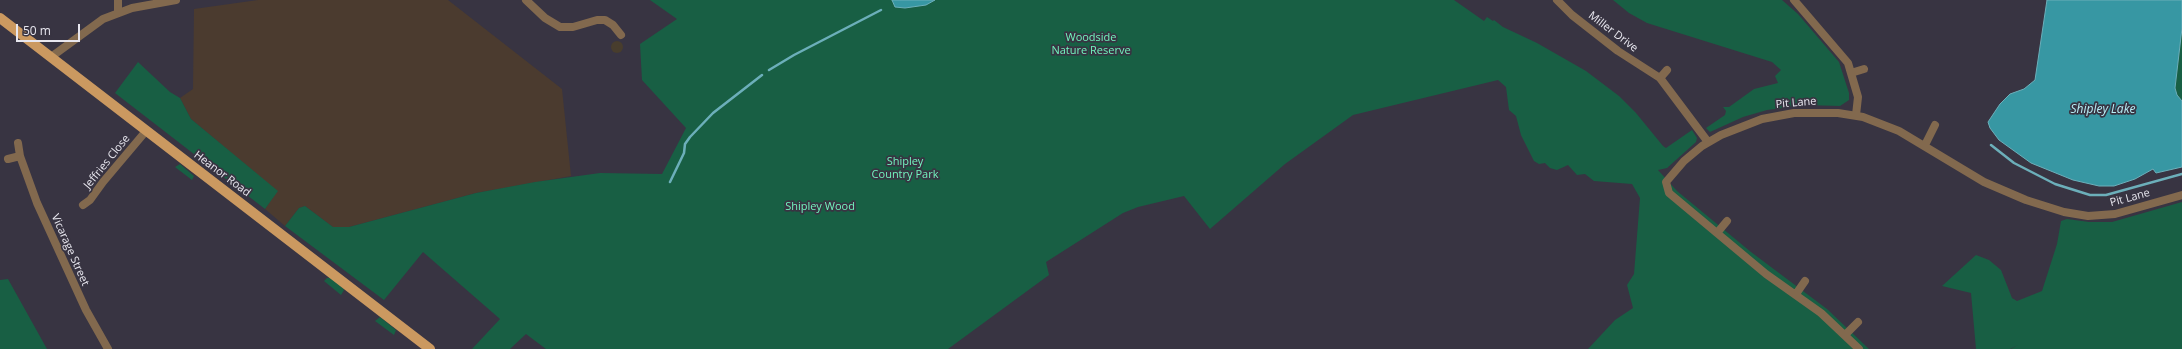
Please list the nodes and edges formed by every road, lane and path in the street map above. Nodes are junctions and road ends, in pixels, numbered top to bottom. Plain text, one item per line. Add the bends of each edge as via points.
1 (118, 0) edge
2 (176, 0) edge
3 (526, 0) edge
4 (1557, 0) edge
5 (1794, 0) edge
6 (118, 12) junction
7 (614, 14) dead end
8 (0, 18) edge
9 (609, 22) junction
10 (621, 35) dead end
11 (51, 57) junction
12 (1864, 69) dead end
13 (1667, 70) dead end
14 (1851, 73) junction
15 (1660, 78) junction
16 (1856, 115) junction
17 (1935, 125) dead end
18 (146, 131) junction
19 (1708, 142) junction
20 (18, 143) dead end
21 (1925, 144) junction
22 (20, 156) junction
23 (8, 160) dead end
24 (2182, 195) edge
25 (84, 205) dead end
26 (1727, 221) dead end
27 (1717, 233) junction
28 (1805, 282) dead end
29 (1796, 294) junction
30 (1858, 322) dead end
31 (1846, 335) junction
32 (108, 349) edge
33 (430, 349) edge
34 (1859, 349) edge

1 - 6 street
2 - 6 street
3 - 9 street via 541,15 560,27 573,27 597,20
4 - 15 street, Miller Drive via 1615,50
5 - 14 street via 1843,56
6 - 11 street via 90,28
7 - 9 street
8 - 11 main road, Heanor Road
9 - 10 street
11 - 18 main road, Heanor Road
12 - 14 street
13 - 15 street
14 - 16 street via 1858,97
15 - 19 street, Miller Drive
16 - 19 street, Pit Lane via 1810,112 1778,115 1734,129
16 - 21 street, Pit Lane
17 - 21 street
18 - 25 street, Jeffries Close
18 - 33 main road, Heanor Road
19 - 27 street, Pit Lane via 1676,168 1666,185 1672,196
20 - 22 street, Vicarage Street
21 - 24 street, Pit Lane via 1964,171 1999,189 2074,214 2119,214
22 - 23 street
22 - 32 street, Vicarage Street via 37,203 78,292
26 - 27 street
27 - 29 street, Pit Lane via 1766,274
28 - 29 street
29 - 31 street, Pit Lane
30 - 31 street
31 - 34 street, Pit Lane

